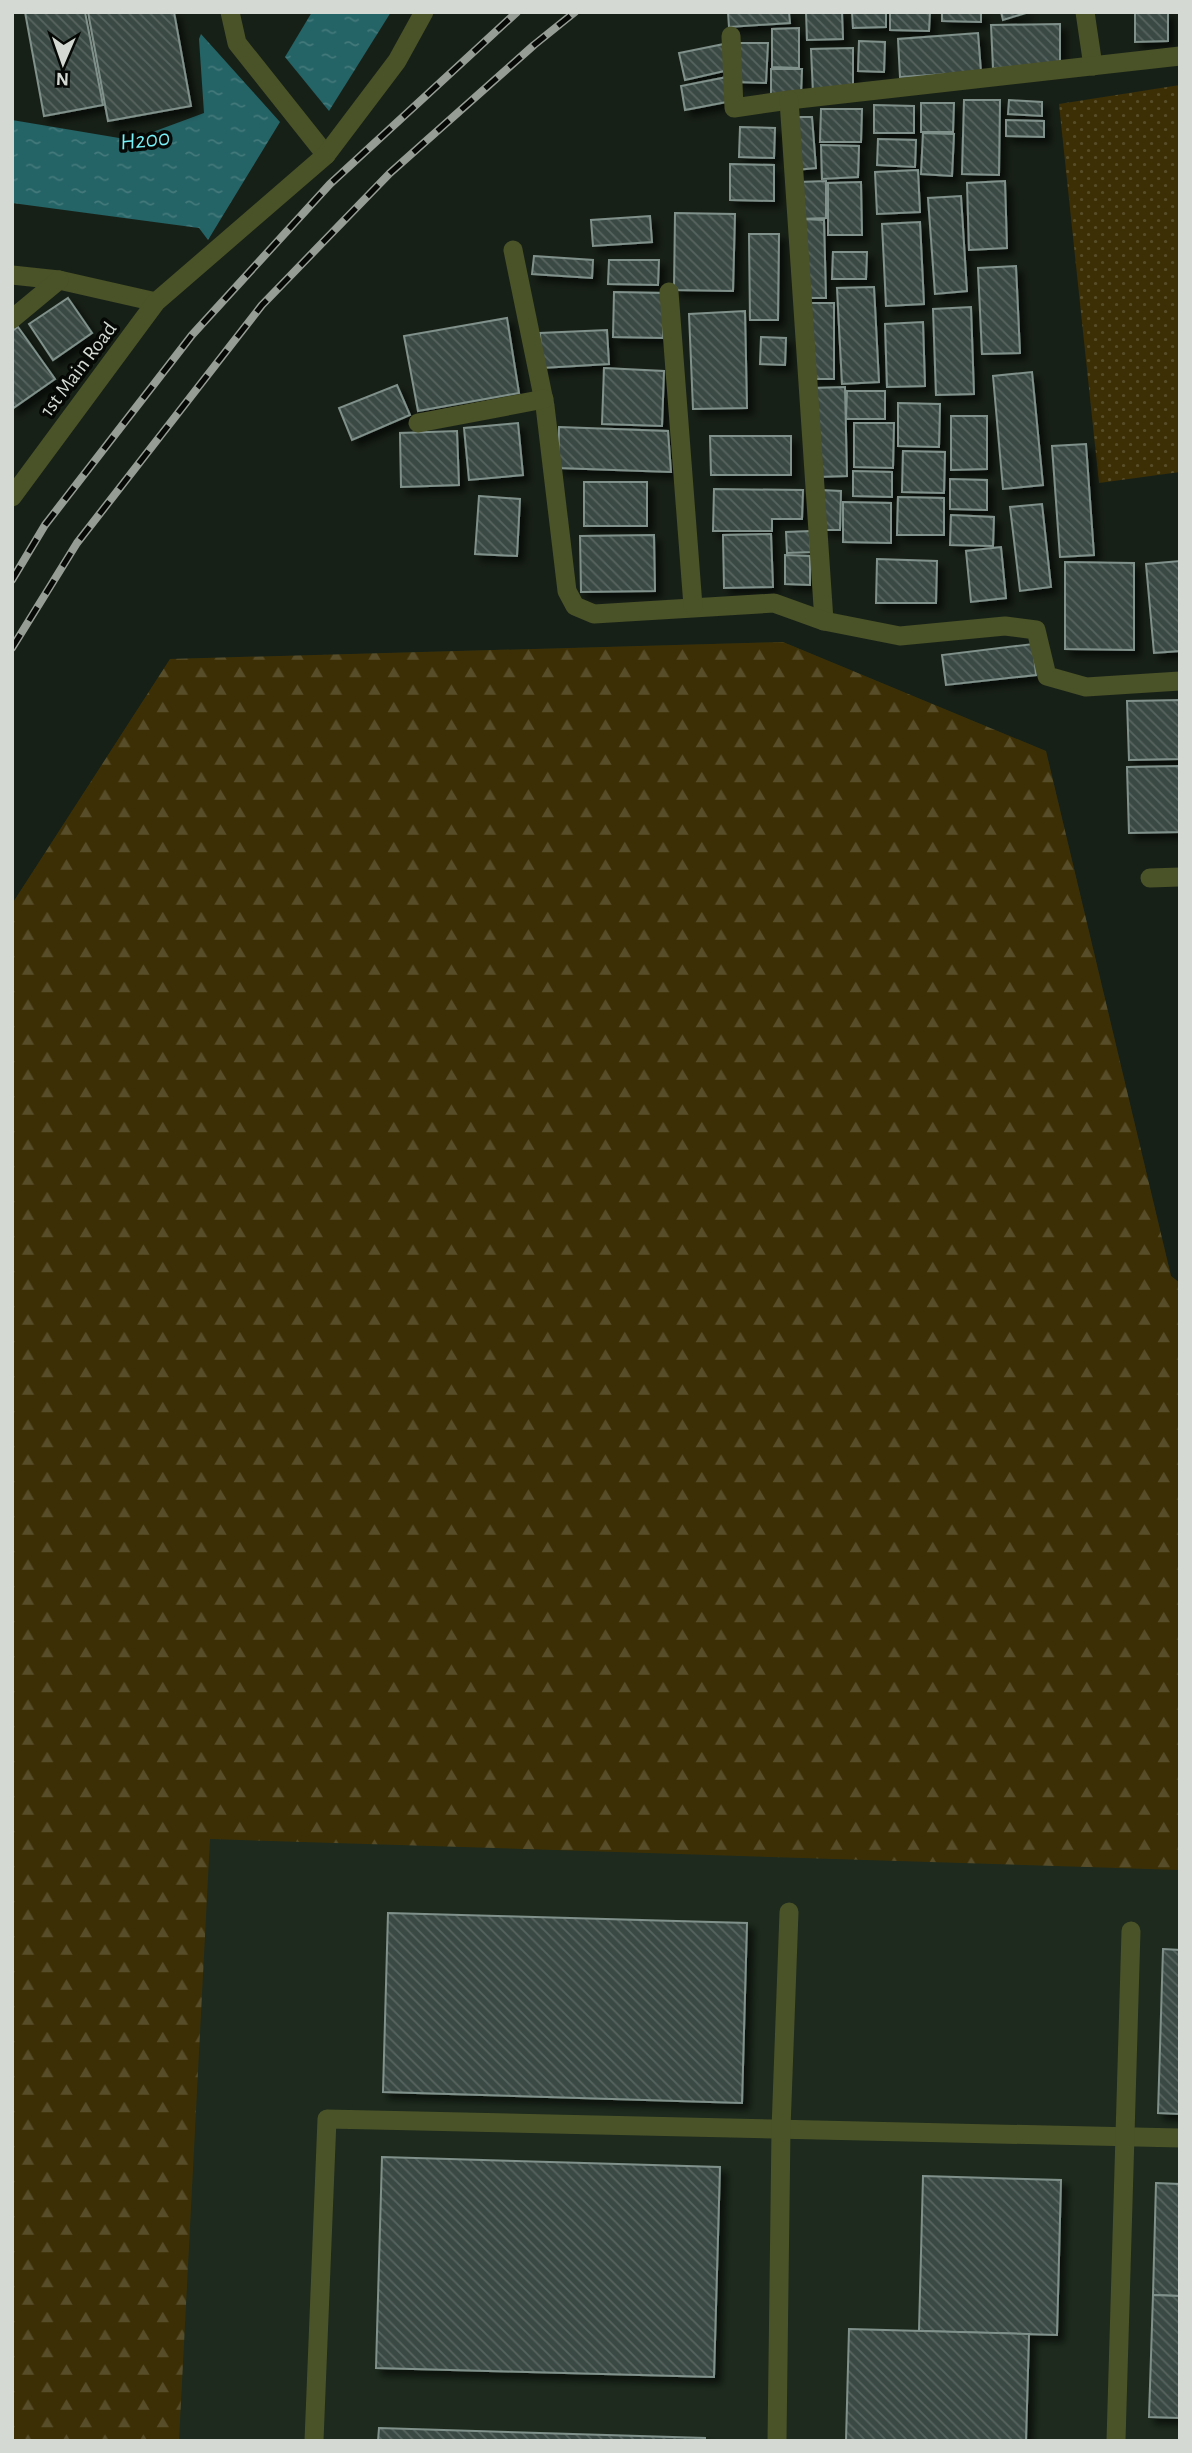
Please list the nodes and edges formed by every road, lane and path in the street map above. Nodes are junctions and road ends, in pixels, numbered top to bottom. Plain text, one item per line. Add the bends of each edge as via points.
1 (230, 12) edge
2 (425, 12) edge
3 (1085, 12) edge
4 (731, 36) dead end
5 (1180, 56) edge
6 (1093, 66) junction
7 (789, 100) junction
8 (326, 155) junction
9 (513, 250) dead end
10 (12, 275) edge
11 (59, 281) junction
12 (669, 292) dead end
13 (156, 302) junction
14 (12, 319) edge
15 (544, 399) junction
16 (418, 423) dead end
17 (12, 497) edge
18 (693, 606) junction
19 (824, 621) junction
20 (1180, 681) edge
21 (1180, 877) edge
22 (1150, 878) dead end
23 (789, 1912) dead end
24 (1131, 1931) dead end
25 (781, 2129) junction
26 (1124, 2137) junction
27 (1180, 2138) edge
28 (314, 2441) edge
29 (777, 2441) edge
30 (1116, 2441) edge

1 - 8 street via 237,43
2 - 8 street, 1st Main Road via 397,61
3 - 6 street
4 - 7 street via 734,108
5 - 6 street
6 - 7 street
7 - 19 street
8 - 13 street, 1st Main Road
9 - 15 street
10 - 11 street
11 - 13 street
11 - 14 street
12 - 18 street
13 - 17 street, 1st Main Road
15 - 16 street
15 - 18 street via 567,591 575,606 594,614
18 - 19 street via 774,603
19 - 20 street via 900,636 1005,626 1036,630 1047,676 1086,687
21 - 22 street
23 - 25 street
24 - 26 street
25 - 26 street
25 - 28 street via 327,2119
25 - 29 street
26 - 27 street
26 - 30 street

